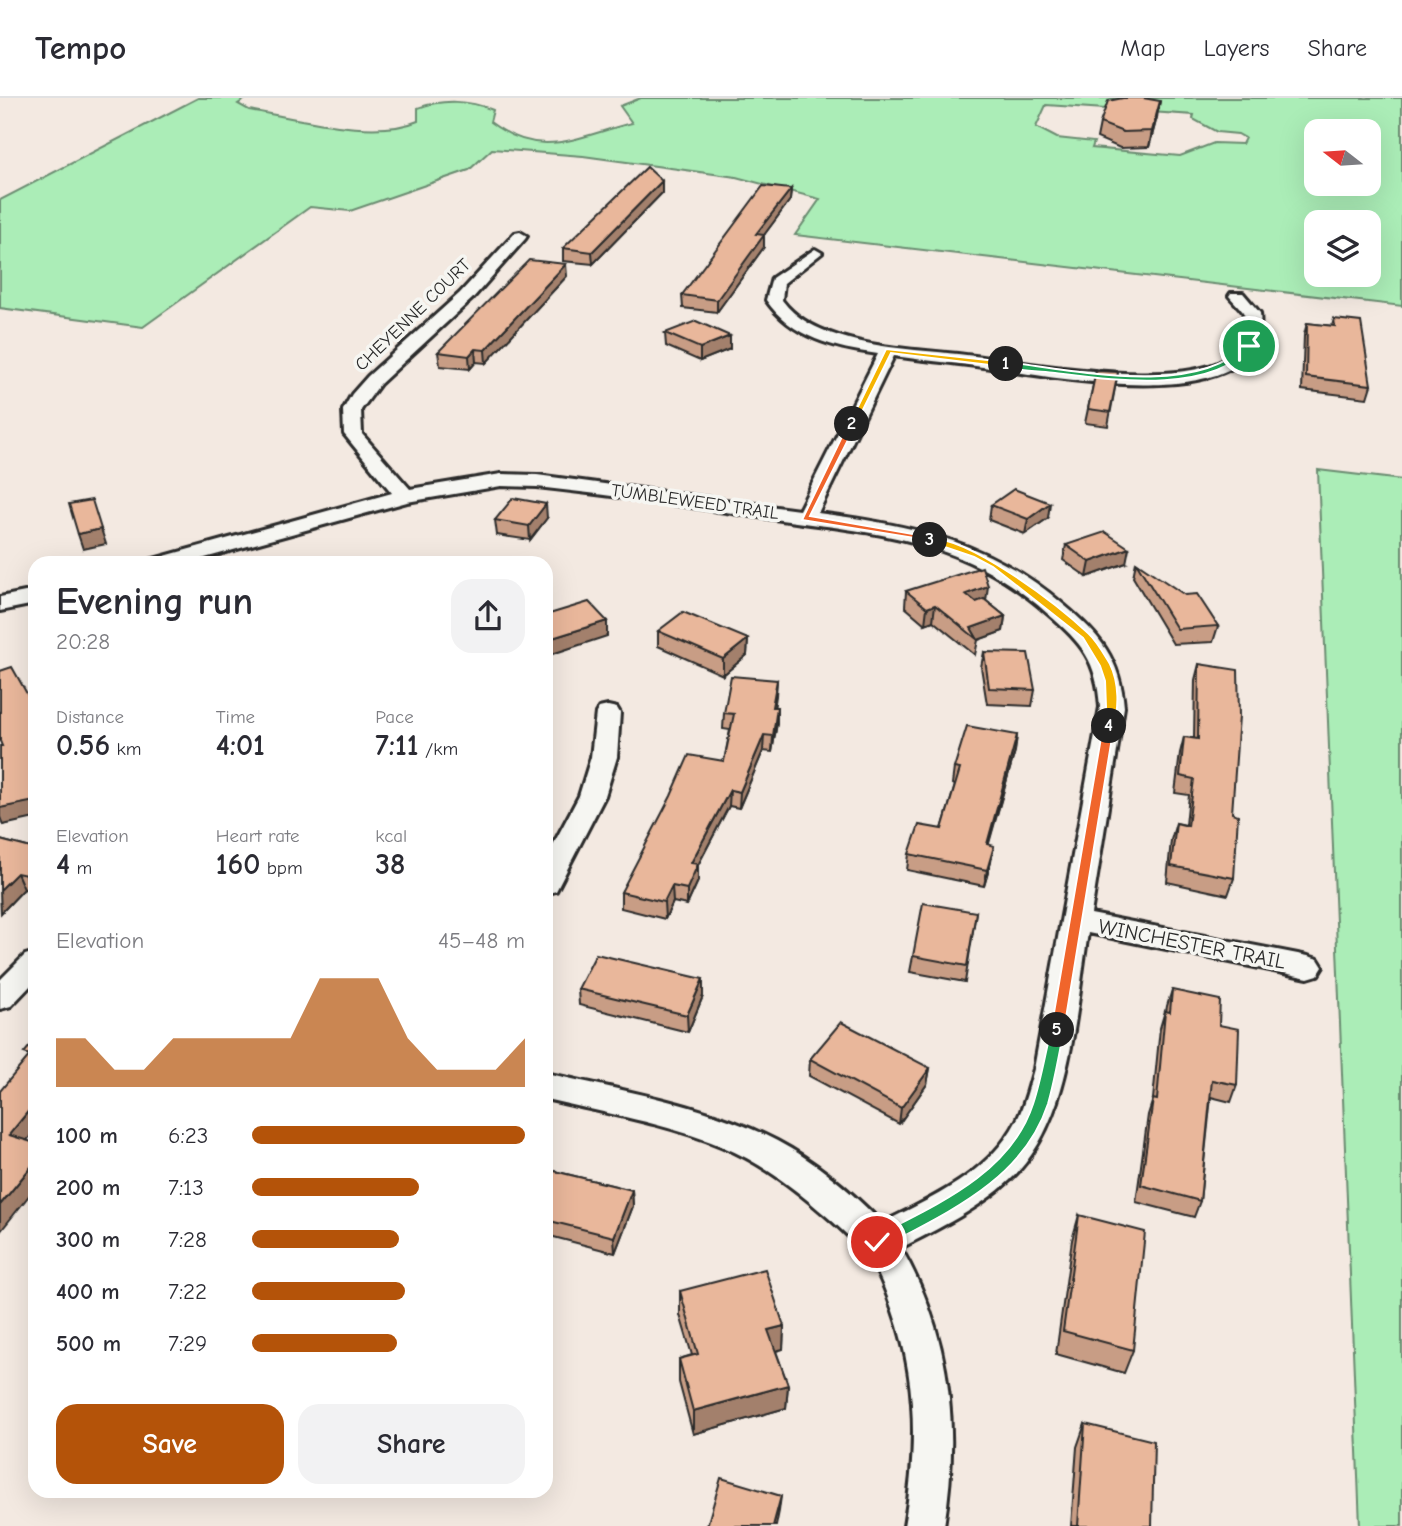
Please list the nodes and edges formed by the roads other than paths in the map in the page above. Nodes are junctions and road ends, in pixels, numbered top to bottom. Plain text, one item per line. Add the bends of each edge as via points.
1 (520, 236) dead end
2 (815, 253) dead end
3 (1237, 296) dead end
4 (889, 350) junction
5 (405, 496) junction
6 (805, 518) junction
7 (186, 556) edge
8 (28, 598) edge
9 (0, 604) edge
10 (608, 713) dead end
11 (1097, 796) joint
12 (553, 871) edge
13 (1077, 921) junction
14 (1308, 967) dead end
15 (28, 970) edge
16 (0, 998) edge
17 (553, 1088) edge
18 (877, 1242) junction
19 (924, 1526) edge

1 - 5 street, CHEYENNE COURT via 466,296 374,380 352,410 354,435 360,445
2 - 4 street via 777,281 774,300 786,318 821,336
3 - 4 street via 1252,313 1251,342 1238,358 1206,372 1118,378
4 - 6 street
5 - 6 street, TUMBLEWEED TRAIL via 489,482 537,481
5 - 7 street, TUMBLEWEED TRAIL
6 - 11 street, TUMBLEWEED TRAIL via 910,535 977,555 1040,597 1087,636 1110,681 1112,707
8 - 9 street
10 - 12 street via 604,757 592,796
11 - 13 street
13 - 14 street, WINCHESTER TRAIL
13 - 18 street via 1050,1069 1027,1133 1004,1164 967,1195
15 - 16 street
17 - 18 street via 666,1114 757,1147 800,1174
18 - 19 street via 900,1281 929,1368 936,1444

